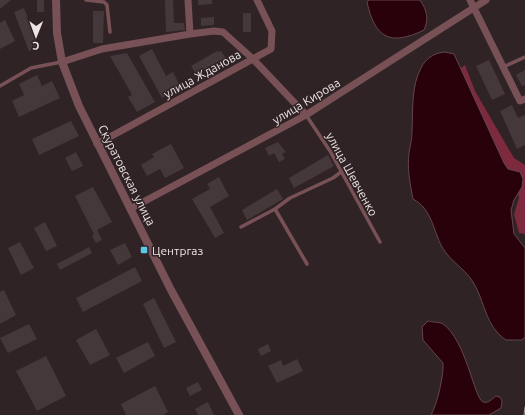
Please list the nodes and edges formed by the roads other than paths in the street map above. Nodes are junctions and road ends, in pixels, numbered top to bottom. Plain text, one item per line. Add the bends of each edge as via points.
1 (56, 0) edge
2 (86, 0) edge
3 (188, 0) edge
4 (257, 0) edge
5 (470, 0) edge
6 (486, 0) edge
7 (473, 8) junction
8 (110, 32) dead end
9 (190, 34) junction
10 (525, 57) edge
11 (253, 58) junction
12 (62, 62) junction
13 (503, 67) junction
14 (0, 86) edge
15 (522, 100) edge
16 (306, 115) junction
17 (97, 144) junction
18 (340, 172) junction
19 (275, 208) junction
20 (130, 209) junction
21 (241, 227) dead end
22 (380, 242) dead end
23 (307, 264) dead end
24 (239, 415) edge

1 - 12 street, Скуратовская улица via 57,33
2 - 8 lane via 104,2 107,5
3 - 9 street
4 - 11 street, улица Жданова via 272,32 271,49
5 - 7 street
6 - 7 street, улица Кирова
7 - 13 street
7 - 16 street, улица Кирова
9 - 11 street via 223,32
9 - 12 street via 102,49
10 - 13 lane
11 - 16 street
11 - 17 street, улица Жданова
12 - 14 lane via 31,68
12 - 17 street, Скуратовская улица
13 - 15 street
16 - 18 lane, улица Шевченко via 330,151
16 - 20 street, улица Кирова
17 - 20 street, Скуратовская улица
18 - 19 lane
18 - 22 lane, улица Шевченко
19 - 21 lane
19 - 23 lane
20 - 24 street, Скуратовская улица

